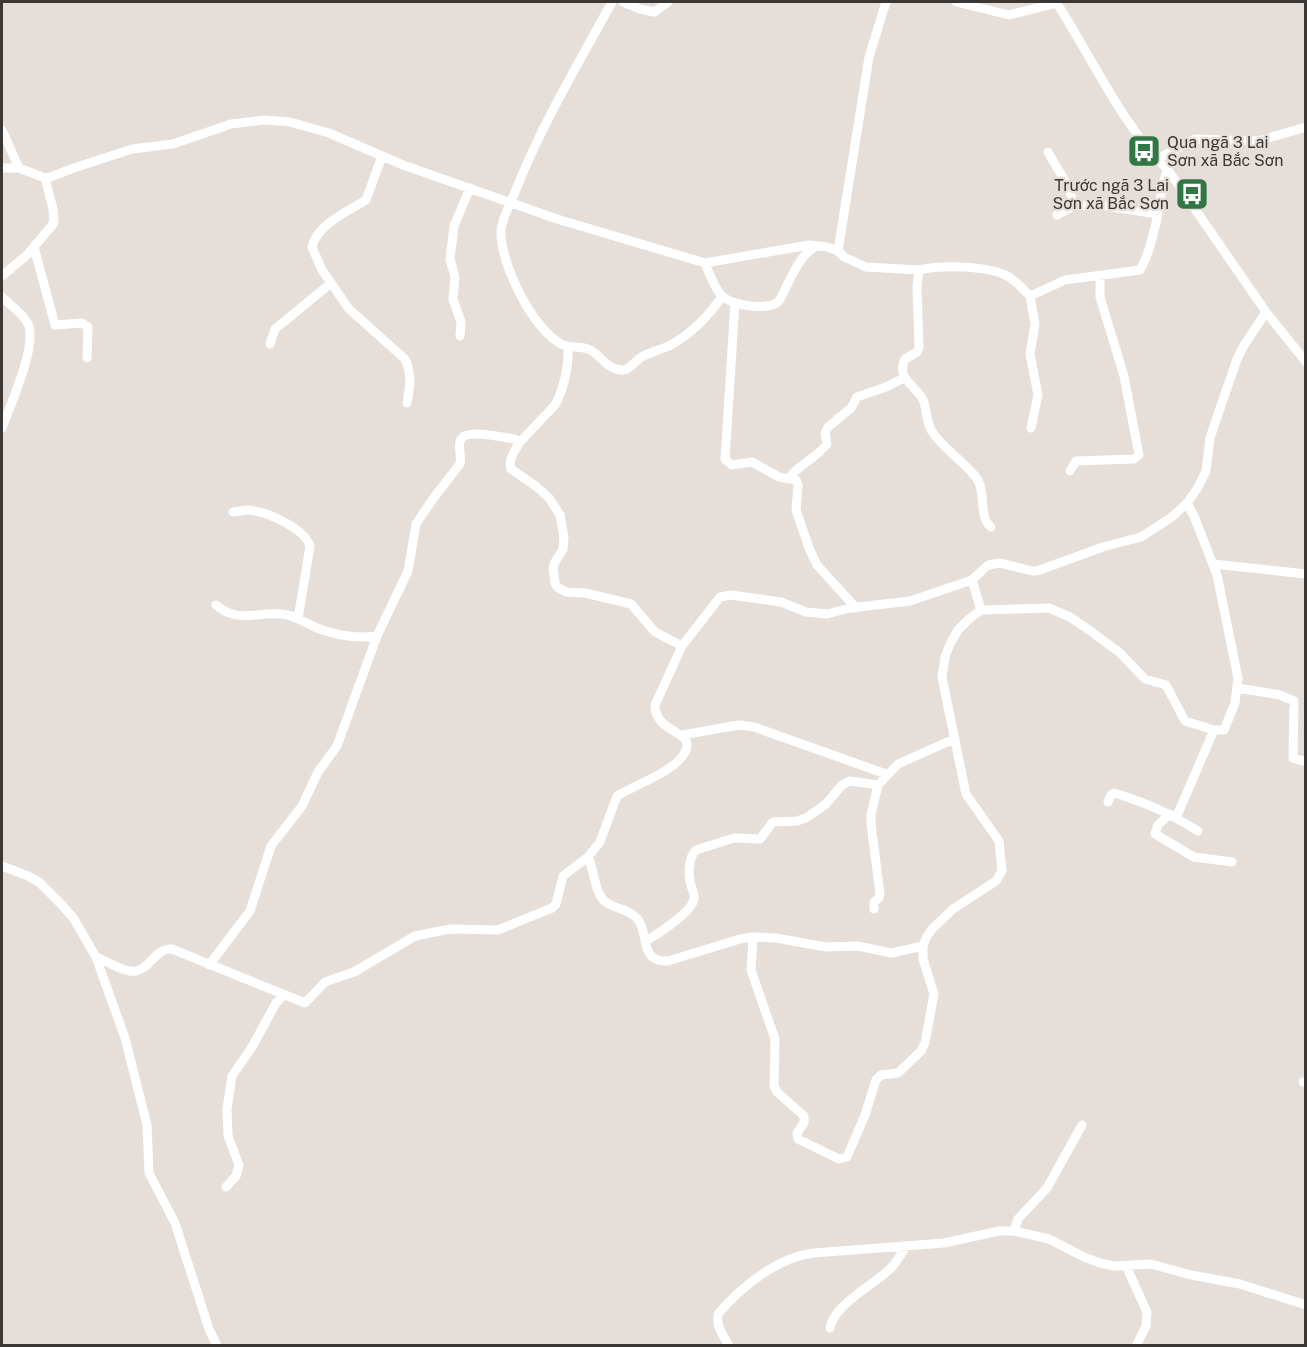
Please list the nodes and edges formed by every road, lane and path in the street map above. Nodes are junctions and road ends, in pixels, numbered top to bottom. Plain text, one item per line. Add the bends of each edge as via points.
1 (612, 2) edge
2 (623, 2) edge
3 (668, 2) edge
4 (886, 2) edge
5 (956, 2) edge
6 (1056, 2) edge
7 (1305, 127) edge
8 (2, 130) edge
9 (1048, 152) dead end
10 (382, 156) junction
11 (1157, 159) junction
12 (2, 168) edge
13 (19, 168) junction
14 (1168, 170) junction
15 (45, 178) junction
16 (470, 188) junction
17 (510, 203) junction
18 (1073, 206) junction
19 (1158, 214) junction
20 (1057, 215) dead end
21 (816, 246) junction
22 (34, 247) junction
23 (838, 251) junction
24 (705, 263) junction
25 (919, 270) junction
26 (2, 276) edge
27 (1100, 276) junction
28 (332, 283) junction
29 (722, 296) junction
30 (1030, 296) junction
31 (3, 302) edge
32 (735, 303) junction
33 (1266, 312) junction
34 (460, 336) dead end
35 (270, 344) dead end
36 (568, 347) junction
37 (87, 358) dead end
38 (1305, 362) edge
39 (904, 378) junction
40 (407, 403) dead end
41 (2, 428) edge
42 (1031, 428) dead end
43 (520, 442) junction
44 (1070, 471) dead end
45 (789, 478) junction
46 (1186, 503) junction
47 (233, 512) dead end
48 (992, 527) dead end
49 (1213, 564) junction
50 (1305, 574) edge
51 (972, 580) junction
52 (216, 605) dead end
53 (856, 608) junction
54 (981, 610) junction
55 (298, 619) junction
56 (377, 636) junction
57 (682, 646) junction
58 (1238, 688) junction
59 (1214, 730) junction
60 (682, 735) junction
61 (954, 739) junction
62 (1305, 762) edge
63 (886, 774) junction
64 (878, 785) junction
65 (1108, 802) dead end
66 (1173, 816) junction
67 (1198, 831) dead end
68 (588, 858) junction
69 (1232, 862) dead end
70 (2, 866) edge
71 (874, 909) dead end
72 (753, 937) junction
73 (645, 941) junction
74 (923, 946) junction
75 (96, 957) junction
76 (209, 965) junction
77 (284, 995) junction
78 (1082, 1125) dead end
79 (226, 1187) dead end
80 (1014, 1231) junction
81 (906, 1246) junction
82 (1126, 1266) junction
83 (1305, 1305) edge
84 (830, 1328) dead end
85 (217, 1346) edge
86 (729, 1346) edge
87 (1136, 1346) edge

1 - 17 street
2 - 3 street via 654,12
4 - 23 street via 869,57
5 - 6 street via 1009,15
6 - 11 street via 1121,110
7 - 11 street via 1258,141 1195,139
8 - 13 street
9 - 18 street via 1068,187
10 - 15 street via 308,126 250,120 173,144 132,149
10 - 16 street
10 - 28 street via 366,200 342,212 313,242 312,247
11 - 14 street
12 - 13 street
13 - 15 street
14 - 19 street
14 - 33 street
15 - 22 street via 54,223
16 - 17 street
16 - 34 street via 454,226 450,259
17 - 24 street
17 - 36 street via 501,228 503,255 532,315
18 - 19 street
18 - 20 street
19 - 27 street via 1140,270
21 - 23 street
21 - 24 street
21 - 32 street via 807,251 774,306
22 - 26 street
22 - 37 street via 55,325 86,324
23 - 25 street via 866,267
24 - 29 street
25 - 30 street via 953,267 992,272 1008,277
25 - 39 street via 919,348 902,364
27 - 30 street via 1065,280
27 - 44 street via 1100,297 1124,376 1139,455 1134,459 1076,461
28 - 35 street via 275,329
28 - 40 street via 349,309 405,359 410,370
29 - 32 street
29 - 36 street via 699,324 669,346 624,370 611,367 589,349
30 - 42 street via 1035,330 1030,354 1038,395
31 - 41 street via 25,318 31,340
32 - 45 street via 725,459 732,465 752,462 779,477
33 - 38 street
33 - 46 street via 1237,359 1210,438 1206,471
36 - 43 street via 559,399
39 - 45 street via 857,397 851,408 828,427 827,444 822,451 800,465
39 - 48 street via 923,400 930,429 981,483 984,518
43 - 56 street via 471,434 462,437 460,464 416,524 408,571
43 - 57 street via 512,454 511,469 549,498 560,515 564,538 553,568 557,587 631,604 655,632
45 - 53 street via 798,485 796,510 817,565
46 - 49 street
46 - 51 street via 1140,537 1038,571 1000,563 988,565
47 - 55 street via 248,510 272,516 308,541
49 - 50 street
49 - 58 street
51 - 53 street via 910,601
51 - 54 street
52 - 55 street via 232,615 284,614
53 - 57 street via 827,614 806,612 781,602 725,595
54 - 59 street via 1038,607 1070,616 1120,653 1146,679 1166,685 1185,721
54 - 61 street via 958,630 942,668
55 - 56 street via 326,631
56 - 76 street via 337,746 315,777 302,806 271,846 250,911
57 - 60 street via 655,705 662,724
58 - 59 street via 1224,730
58 - 62 street via 1294,701 1293,758
59 - 66 street
60 - 63 street via 739,725 754,727
60 - 68 street via 686,751 678,761 617,796 600,842
61 - 63 street via 903,761
61 - 74 street via 966,794 999,841 1002,872 996,881 948,913 932,929
63 - 64 street
64 - 71 street via 871,815 880,894
64 - 73 street via 850,781 806,818 773,822 760,838 734,838 696,850 690,863 695,896 692,906
65 - 66 street via 1114,794
66 - 67 street
66 - 69 street via 1158,825 1155,834 1194,857
68 - 73 street via 602,899 633,915 641,925
68 - 77 street via 563,876 552,908 498,930 450,929 422,934 354,972 325,982 308,1001
70 - 75 street via 39,882 68,912
72 - 73 street via 662,961 651,957
72 - 74 street via 826,947 858,946 891,953
72 - 74 street via 753,978 775,1038 774,1086 804,1116 798,1139 839,1159 847,1157 878,1077 898,1073 925,1043 934,994
75 - 76 street via 136,971 166,949 172,949
75 - 85 street via 125,1038 147,1125 149,1173 175,1223
76 - 77 street
77 - 79 street via 232,1076 228,1136 239,1165 236,1176
78 - 80 street via 1047,1188 1018,1219
80 - 81 street
80 - 82 street via 1049,1239 1092,1260
81 - 84 street via 888,1271 838,1312
81 - 86 street via 805,1254 752,1279 717,1317
82 - 83 street via 1151,1264 1240,1284
82 - 87 street via 1147,1312 1146,1326

